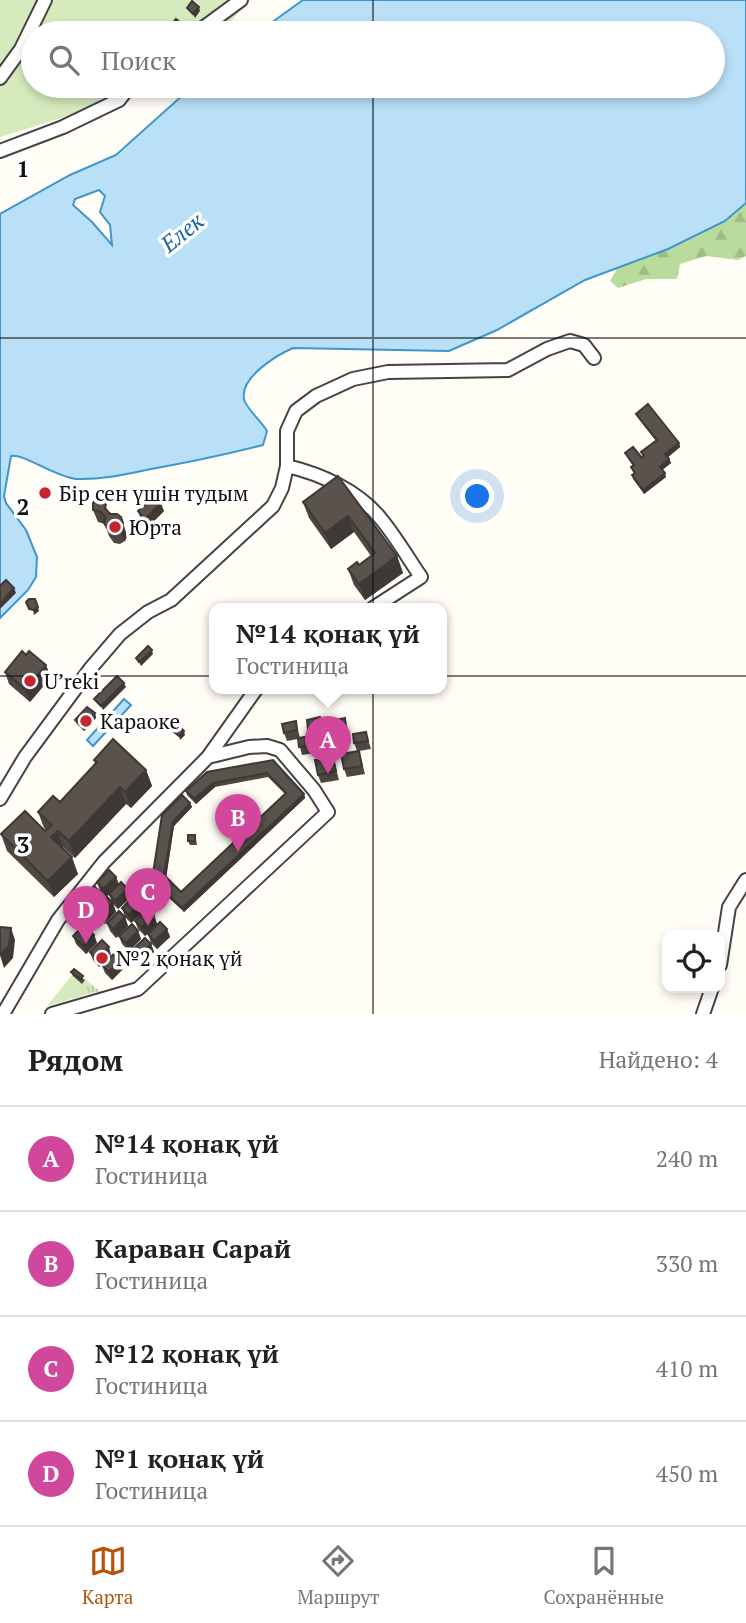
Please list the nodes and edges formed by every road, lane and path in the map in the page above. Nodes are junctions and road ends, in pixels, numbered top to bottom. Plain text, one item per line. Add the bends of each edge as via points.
1 (45, 0) edge
2 (241, 0) edge
3 (34, 21) edge
4 (212, 21) edge
5 (21, 48) edge
6 (0, 78) edge
7 (121, 98) edge
8 (0, 151) edge
9 (594, 358) dead end
10 (287, 467) junction
11 (381, 603) edge
12 (253, 694) edge
13 (208, 757) junction
14 (0, 799) edge
15 (746, 880) edge
16 (725, 933) edge
17 (710, 993) edge
18 (3, 1014) edge
19 (52, 1014) edge
20 (703, 1014) edge

1 - 3 lane
2 - 4 lane
5 - 6 lane
7 - 8 lane
9 - 10 lane via 584,345 570,341 508,370 387,372 353,379 296,411 287,431
10 - 11 lane via 328,479 380,516 421,577
10 - 14 lane via 273,506 252,528 172,600 117,636 25,757
12 - 13 lane
13 - 18 lane via 104,862 58,920
13 - 19 lane via 249,747 280,750 328,812 138,989
15 - 16 lane via 729,907
17 - 20 lane

